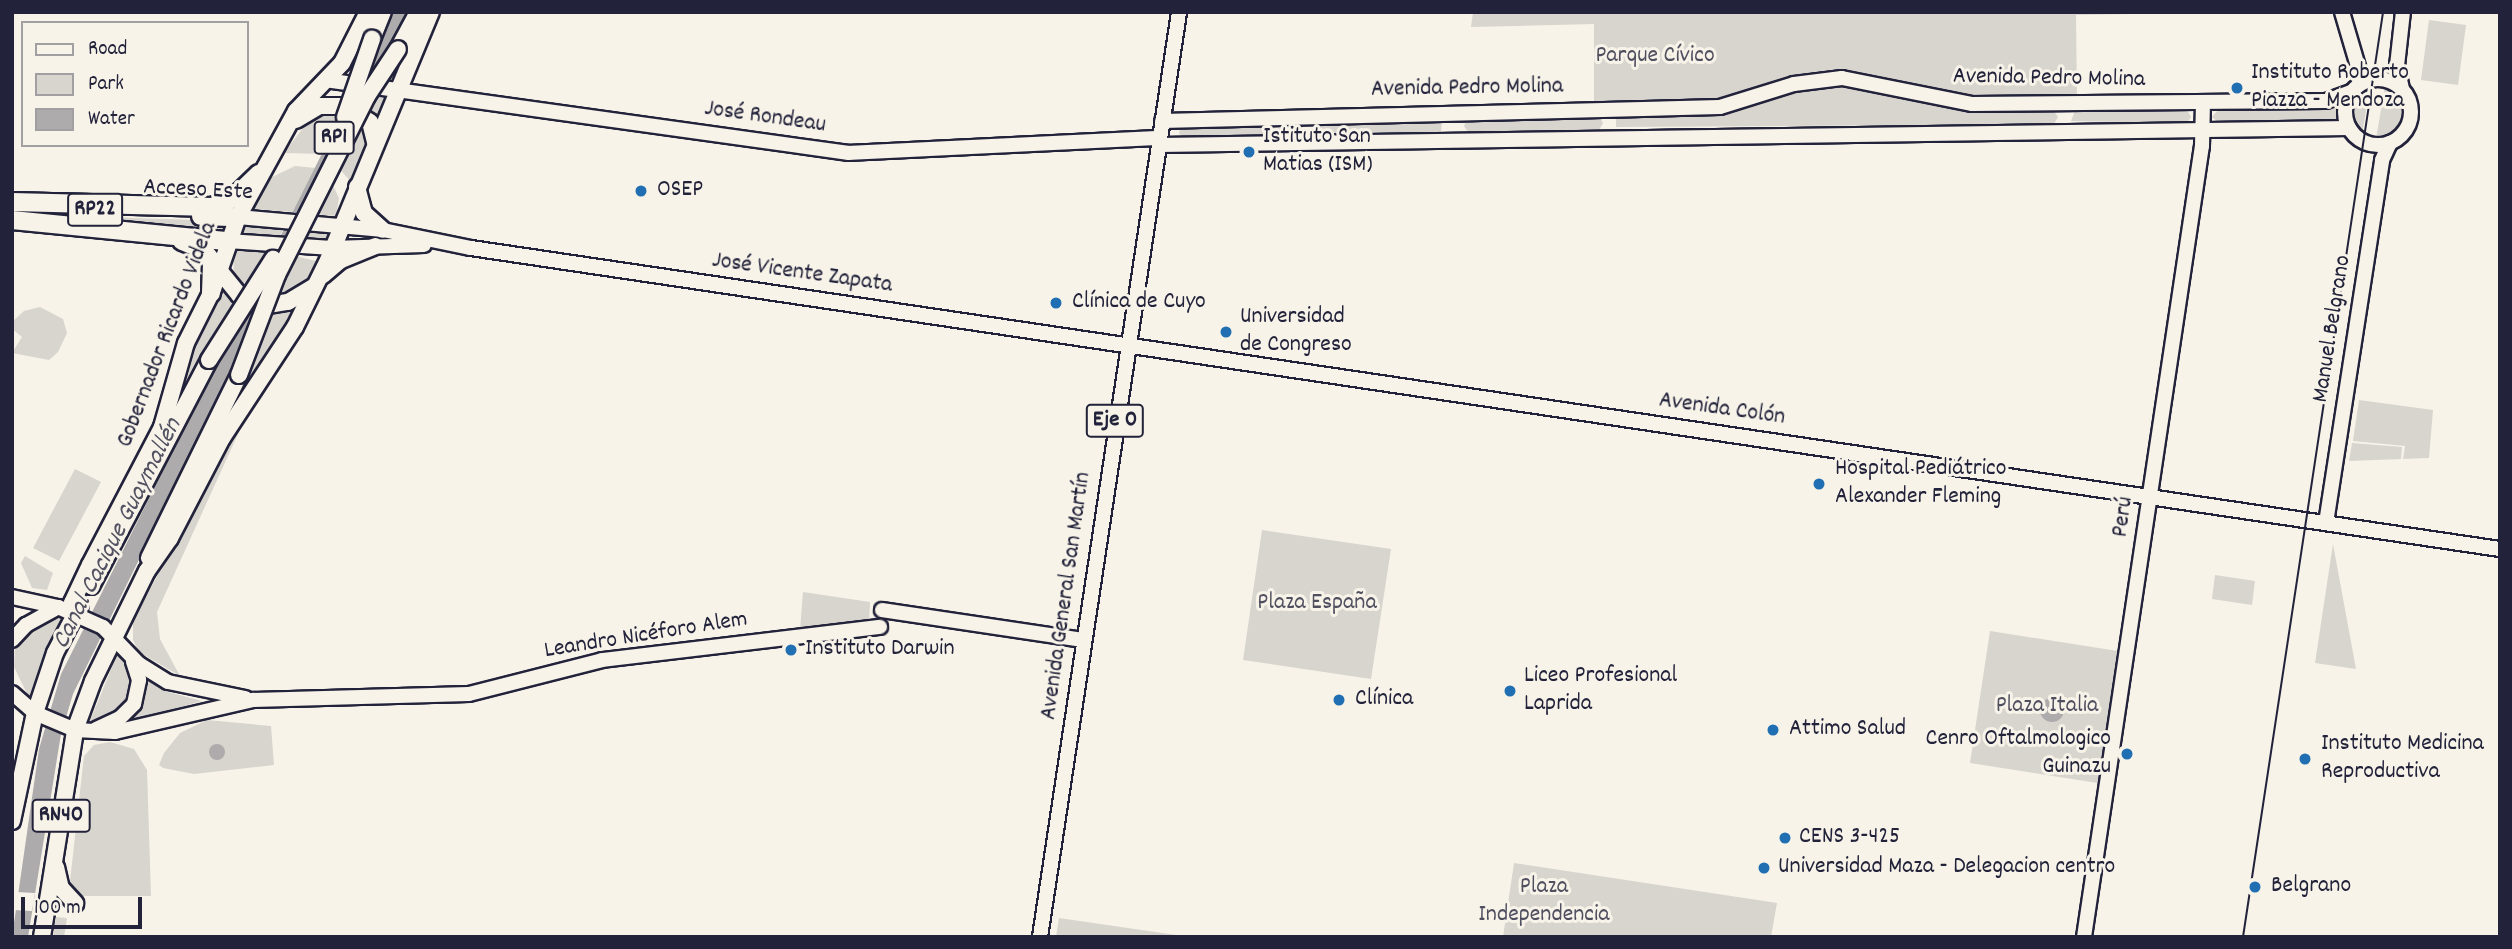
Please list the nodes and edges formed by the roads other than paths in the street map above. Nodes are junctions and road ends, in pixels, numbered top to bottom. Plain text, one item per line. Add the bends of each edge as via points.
1 (368, 12) edge
2 (383, 12) edge
3 (418, 12) edge
4 (431, 12) edge
5 (440, 12) edge
6 (1179, 12) edge
7 (2342, 12) edge
8 (2403, 12) edge
9 (421, 39) junction
10 (326, 80) junction
11 (360, 86) junction
12 (2355, 89) junction
13 (2402, 89) junction
14 (398, 90) junction
15 (2203, 103) junction
16 (301, 104) junction
17 (1162, 121) junction
18 (2349, 128) junction
19 (2203, 129) junction
20 (286, 130) junction
21 (375, 142) junction
22 (1159, 142) junction
23 (2390, 143) junction
24 (259, 174) junction
25 (357, 185) junction
26 (114, 199) dead end
27 (12, 202) edge
28 (144, 207) junction
29 (178, 215) junction
30 (238, 217) junction
31 (12, 220) edge
32 (341, 225) junction
33 (383, 230) junction
34 (292, 233) junction
35 (169, 236) junction
36 (375, 246) junction
37 (332, 248) junction
38 (471, 248) junction
39 (222, 261) junction
40 (317, 282) junction
41 (211, 293) joint
42 (1126, 345) junction
43 (2150, 496) junction
44 (2319, 522) junction
45 (2500, 548) edge
46 (147, 571) junction
47 (12, 597) edge
48 (881, 610) dead end
49 (82, 619) junction
50 (12, 625) edge
51 (880, 627) dead end
52 (12, 640) edge
53 (1083, 640) junction
54 (127, 650) junction
55 (13, 692) edge
56 (253, 700) junction
57 (61, 723) junction
58 (12, 821) edge
59 (55, 858) junction
60 (75, 904) dead end
61 (42, 937) edge
62 (1040, 937) edge
63 (2084, 937) edge

1 - 10 highway, Gobernador Ricardo Videla / RP1 via 342,63
2 - 34 highway, Gobernador Ricardo Videla / RP1, bridge via 352,102
3 - 34 highway, Gobernador Ricardo Videla / RP1, bridge
4 - 9 highway, RP1
5 - 9 highway
6 - 17 main road, Avenida General San Martín / Eje 0
7 - 12 main road via 2359,68
8 - 13 main road via 2397,66
9 - 14 highway, RP1
10 - 11 main road, José Rondeau
10 - 16 highway, Gobernador Ricardo Videla / RP1
11 - 14 main road, José Rondeau
11 - 16 main road
12 - 13 main road via 2382,79
12 - 15 main road, Avenida Pedro Molina via 2336,101
12 - 18 main road via 2345,108
13 - 23 main road via 2410,104 2410,121
14 - 21 highway, RP1
14 - 22 main road, José Rondeau via 849,153
15 - 17 main road, Avenida Pedro Molina via 1972,104 1842,78 1794,83 1720,107
15 - 19 main road, Perú
16 - 20 highway, Gobernador Ricardo Videla / RP1
17 - 22 main road, Avenida General San Martín / Eje 0
18 - 19 main road, Avenida Pedro Molina
18 - 23 main road via 2369,144
19 - 22 main road, Avenida Pedro Molina
19 - 43 main road, Perú
20 - 21 highway, bridge via 314,107 346,106 373,126
20 - 24 highway, Gobernador Ricardo Videla / RP1
21 - 25 highway, RP1
22 - 42 main road, Avenida General San Martín / Eje 0
23 - 44 main road, Manuel Belgrano via 2382,160
24 - 28 highway via 218,206
24 - 30 highway, Gobernador Ricardo Videla / RP1
25 - 32 highway, RP1
25 - 33 highway via 364,213
26 - 28 highway
27 - 28 highway
27 - 29 highway, Acceso Este / RP22
28 - 29 highway
29 - 30 highway, Acceso Este / RP22
30 - 34 main road, Acceso Este / RP22
30 - 39 highway, Gobernador Ricardo Videla
31 - 35 highway, Acceso Este / RP22
32 - 33 main road, José Vicente Zapata
32 - 34 main road, Acceso Este / RP22
32 - 37 highway, RN40
33 - 38 main road, José Vicente Zapata
34 - 37 main road, Acceso Este / RP22
34 - 39 main road, Acceso Este / RP22
34 - 46 highway, Gobernador Ricardo Videla / RN40, bridge via 239,375 155,541
34 - 49 highway, Gobernador Ricardo Videla / RN40, bridge via 209,360
35 - 39 highway, Acceso Este / RP22
35 - 39 highway
36 - 37 main road, José Vicente Zapata
36 - 38 main road, José Vicente Zapata
36 - 40 highway via 341,260
37 - 40 highway, RN40
38 - 42 main road, José Vicente Zapata
39 - 40 highway, bridge via 247,301 265,306 288,302
39 - 41 highway
40 - 46 highway, Gobernador Ricardo Videla / RN40
41 - 49 highway, Gobernador Ricardo Videla / RN40 via 182,354 162,427 72,603
42 - 43 main road, Avenida Colón
42 - 53 main road, Avenida General San Martín / Eje 0
43 - 44 main road, Avenida Colón
43 - 63 main road, Perú
44 - 45 main road, Avenida Colón
46 - 49 highway, Gobernador Ricardo Videla / RN40
47 - 49 main road
48 - 53 main road
49 - 50 main road
49 - 52 main road via 26,625
49 - 54 main road, Leandro Nicéforo Alem
49 - 57 highway, Gobernador Ricardo Videla / RN40
49 - 57 highway, Gobernador Ricardo Videla / RN40
51 - 56 main road, Leandro Nicéforo Alem via 590,662 469,694
53 - 62 main road, Avenida General San Martín / Eje 0
54 - 56 main road, Leandro Nicéforo Alem via 146,670 180,687
54 - 57 main road via 139,674 136,699 120,718
55 - 57 main road
56 - 57 main road, Leandro Nicéforo Alem via 122,731
57 - 58 highway, Gobernador Ricardo Videla / RN40
57 - 59 highway, Gobernador Ricardo Videla / RN40
59 - 60 highway via 61,888
59 - 61 highway, Gobernador Ricardo Videla / RN40

